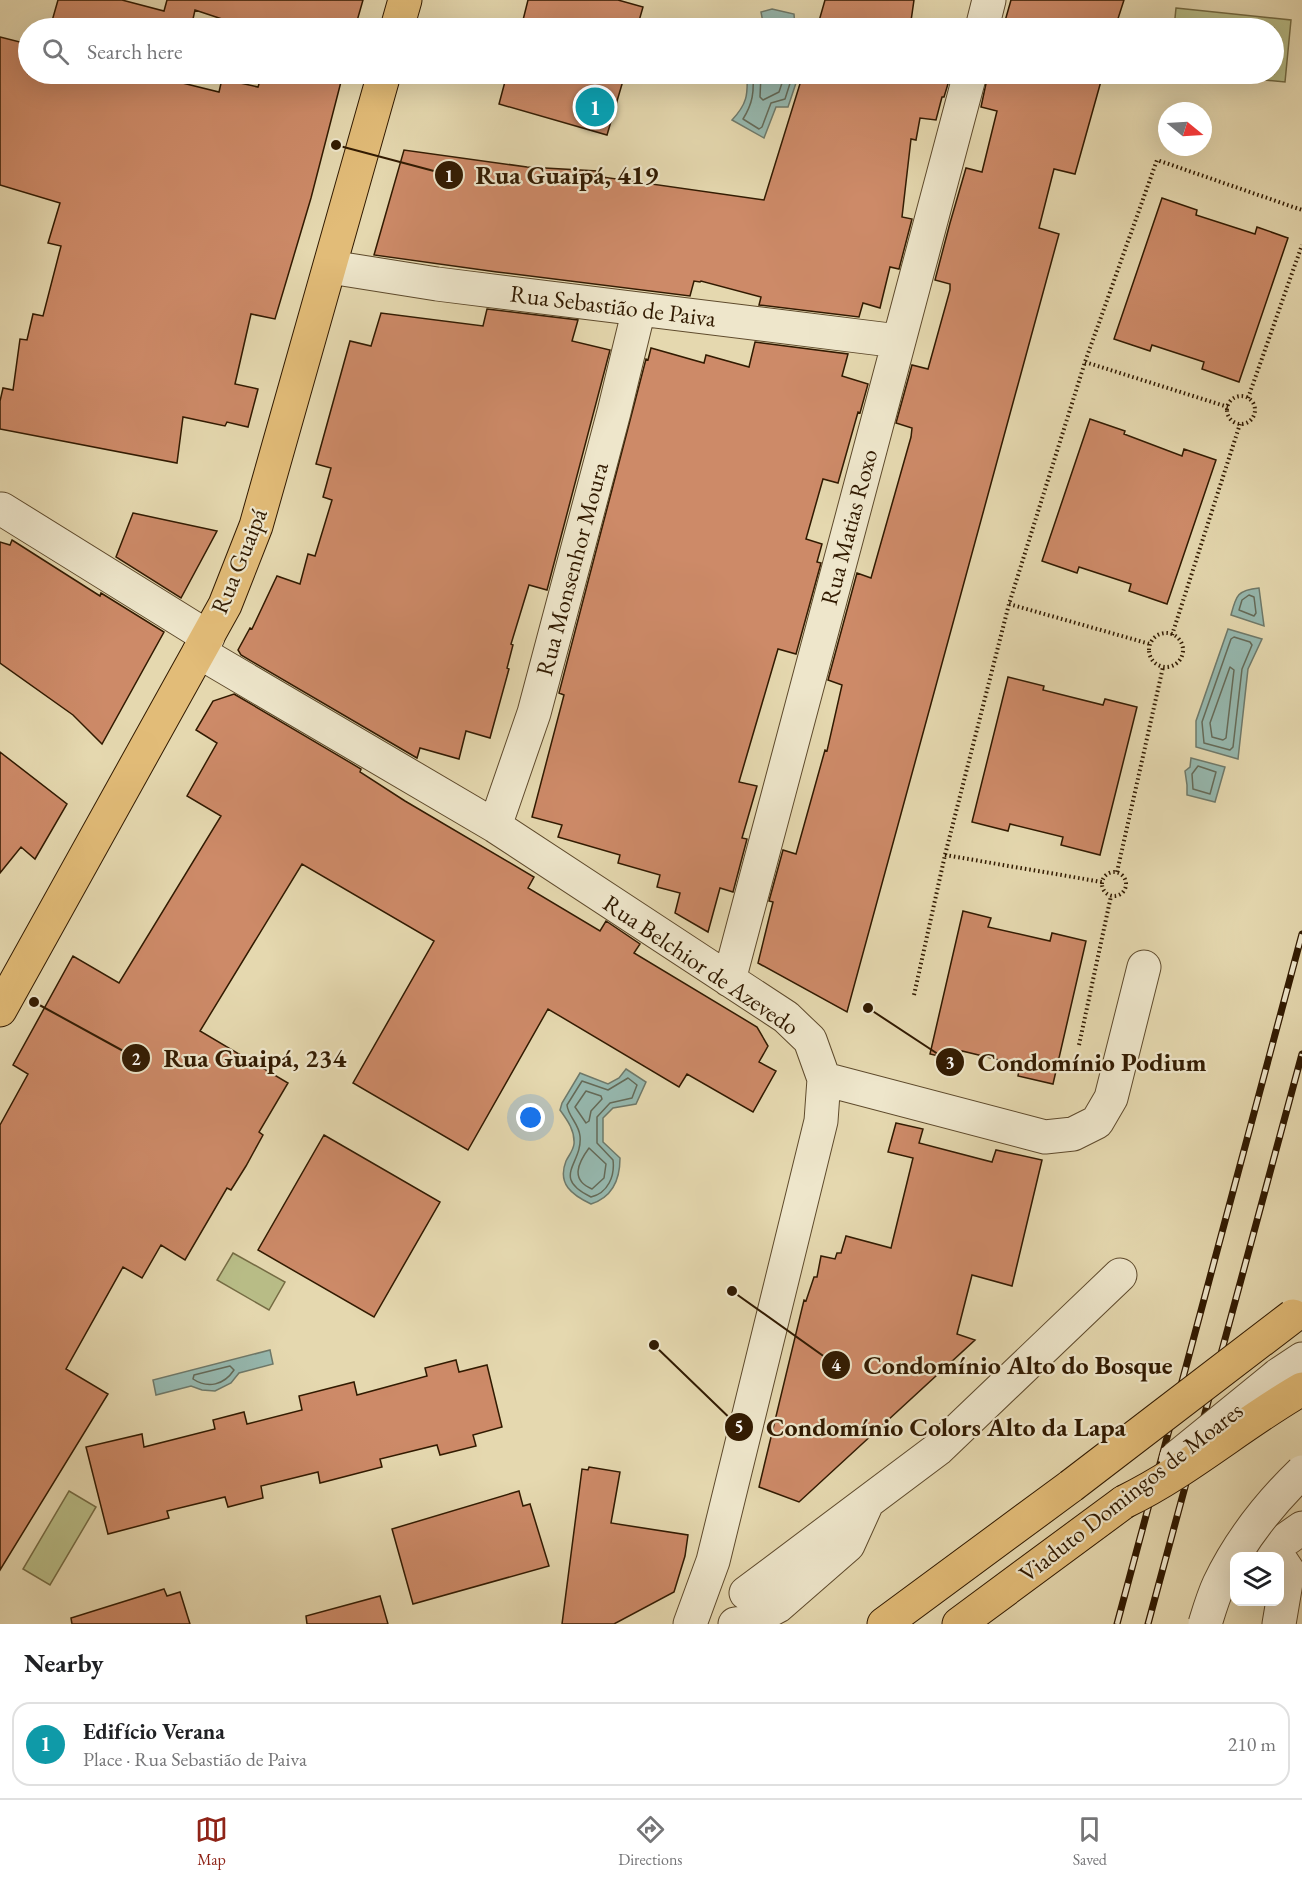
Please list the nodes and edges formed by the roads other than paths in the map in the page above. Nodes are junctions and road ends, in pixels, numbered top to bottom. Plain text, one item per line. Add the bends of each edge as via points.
1 (405, 0) edge
2 (989, 0) edge
3 (400, 18) edge
4 (984, 18) edge
5 (381, 84) edge
6 (967, 84) edge
7 (330, 267) junction
8 (639, 309) junction
9 (898, 341) junction
10 (2, 509) dead end
11 (204, 644) junction
12 (495, 826) junction
13 (1144, 967) dead end
14 (729, 980) junction
15 (0, 1010) edge
16 (824, 1079) junction
17 (1120, 1275) dead end
18 (1298, 1313) edge
19 (1294, 1374) edge
20 (1302, 1472) edge
21 (1302, 1528) edge
22 (1276, 1552) edge
23 (713, 1561) junction
24 (1284, 1567) edge
25 (1284, 1595) edge
26 (1282, 1606) edge
27 (744, 1616) edge
28 (690, 1624) edge
29 (884, 1624) edge
30 (959, 1624) edge
31 (1205, 1624) edge
32 (1279, 1624) edge

1 - 3 main road
2 - 4 street
5 - 7 main road, Rua Guaipá
6 - 9 street, Rua Matias Roxo
7 - 8 street, Rua Sebastião de Paiva
7 - 11 main road, Rua Guaipá via 256,526 225,605
8 - 9 street, Rua Sebastião de Paiva
8 - 12 street, Rua Monsenhor Moura via 534,713
9 - 14 street, Rua Matias Roxo
10 - 11 street, Rua Belchior de Azevedo
11 - 12 street, Rua Belchior de Azevedo
11 - 15 main road, Rua Guaipá
12 - 14 street, Rua Belchior de Azevedo
13 - 16 street via 1111,1098 1097,1122 1074,1134 1045,1137
14 - 16 street, Rua Belchior de Azevedo via 786,1017 810,1040
16 - 23 street, Rua Belchior de Azevedo via 821,1121
17 - 27 street via 938,1449 868,1501 848,1545 778,1606
18 - 29 main road, Viaduto Domingos de Moares, bridge
19 - 30 main road, Viaduto Domingos de Moares, bridge via 1271,1407 1124,1502
20 - 31 street, bridge via 1247,1535 1218,1585
21 - 22 street
23 - 27 street via 733,1586
23 - 28 street, Rua Belchior de Azevedo
24 - 25 street via 1288,1571
26 - 32 street

